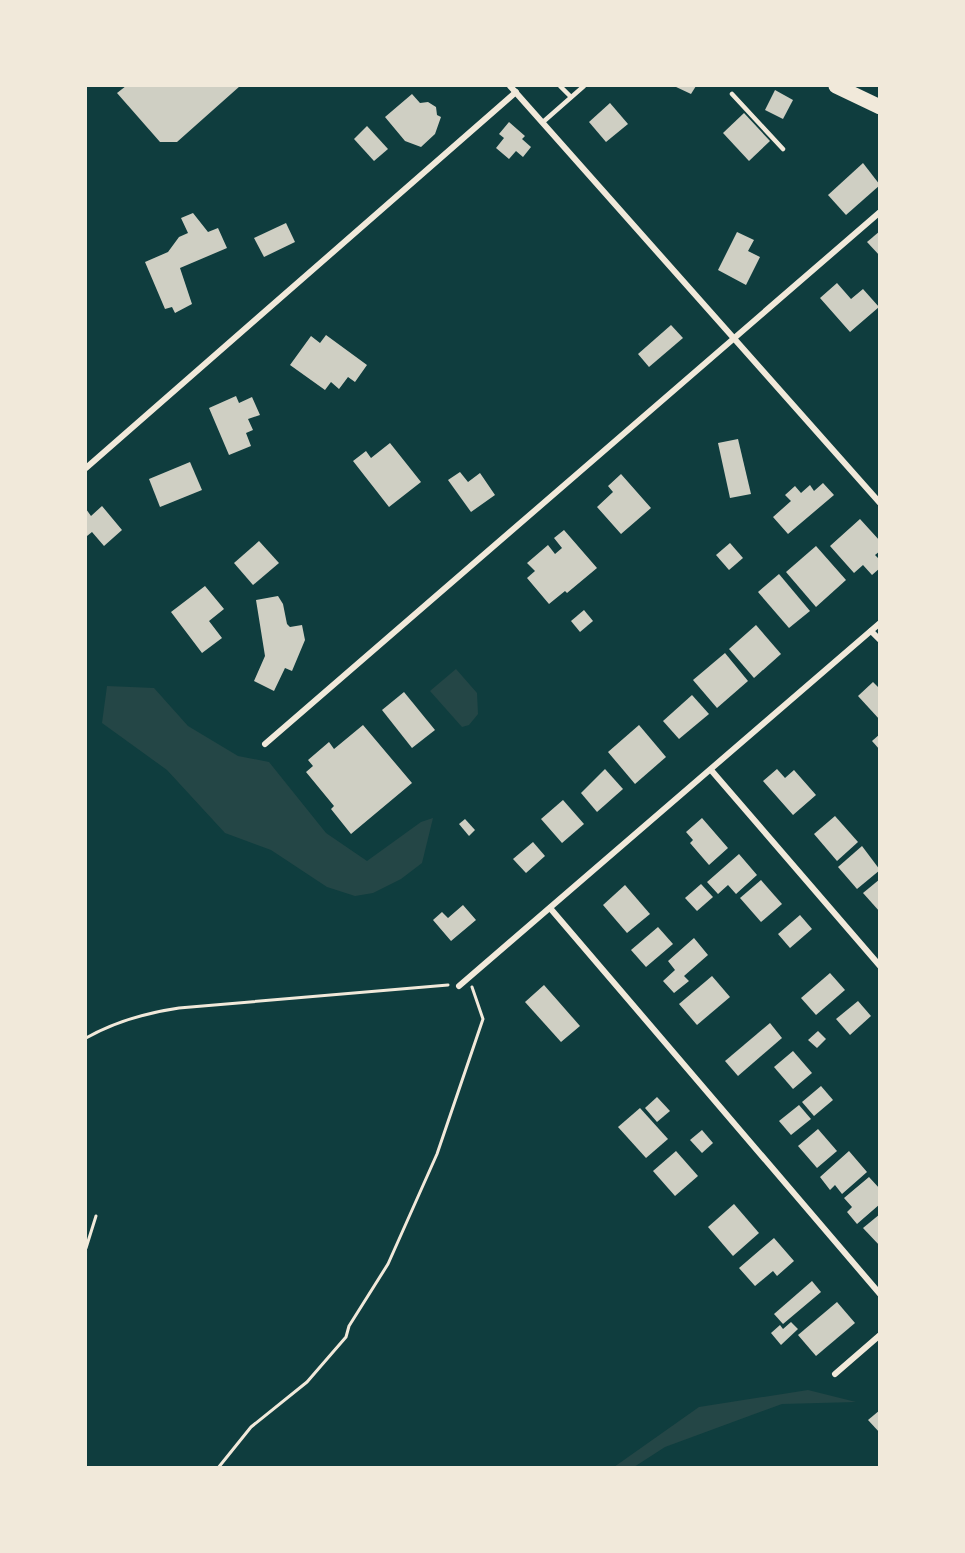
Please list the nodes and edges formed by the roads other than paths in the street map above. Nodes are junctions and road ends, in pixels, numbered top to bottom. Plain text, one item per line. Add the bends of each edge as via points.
1 (510, 86) edge
2 (560, 86) edge
3 (584, 86) edge
4 (836, 86) edge
5 (516, 92) junction
6 (732, 94) dead end
7 (571, 97) junction
8 (879, 107) edge
9 (543, 122) junction
10 (783, 149) dead end
11 (879, 212) edge
12 (735, 338) junction
13 (86, 468) edge
14 (879, 503) edge
15 (879, 623) edge
16 (871, 631) junction
17 (879, 640) edge
18 (265, 744) dead end
19 (711, 770) junction
20 (550, 908) junction
21 (879, 966) edge
22 (459, 986) road end
23 (879, 1294) edge
24 (879, 1335) edge
25 (835, 1374) dead end

1 - 5 street
2 - 7 lane
3 - 7 lane
4 - 8 main road
5 - 9 street
5 - 13 street
6 - 10 lane
7 - 9 lane
9 - 12 street
11 - 12 street
12 - 14 street
12 - 18 street
15 - 16 street
16 - 17 street
16 - 19 street
19 - 20 street
19 - 21 street
20 - 22 street
20 - 23 street
24 - 25 street

